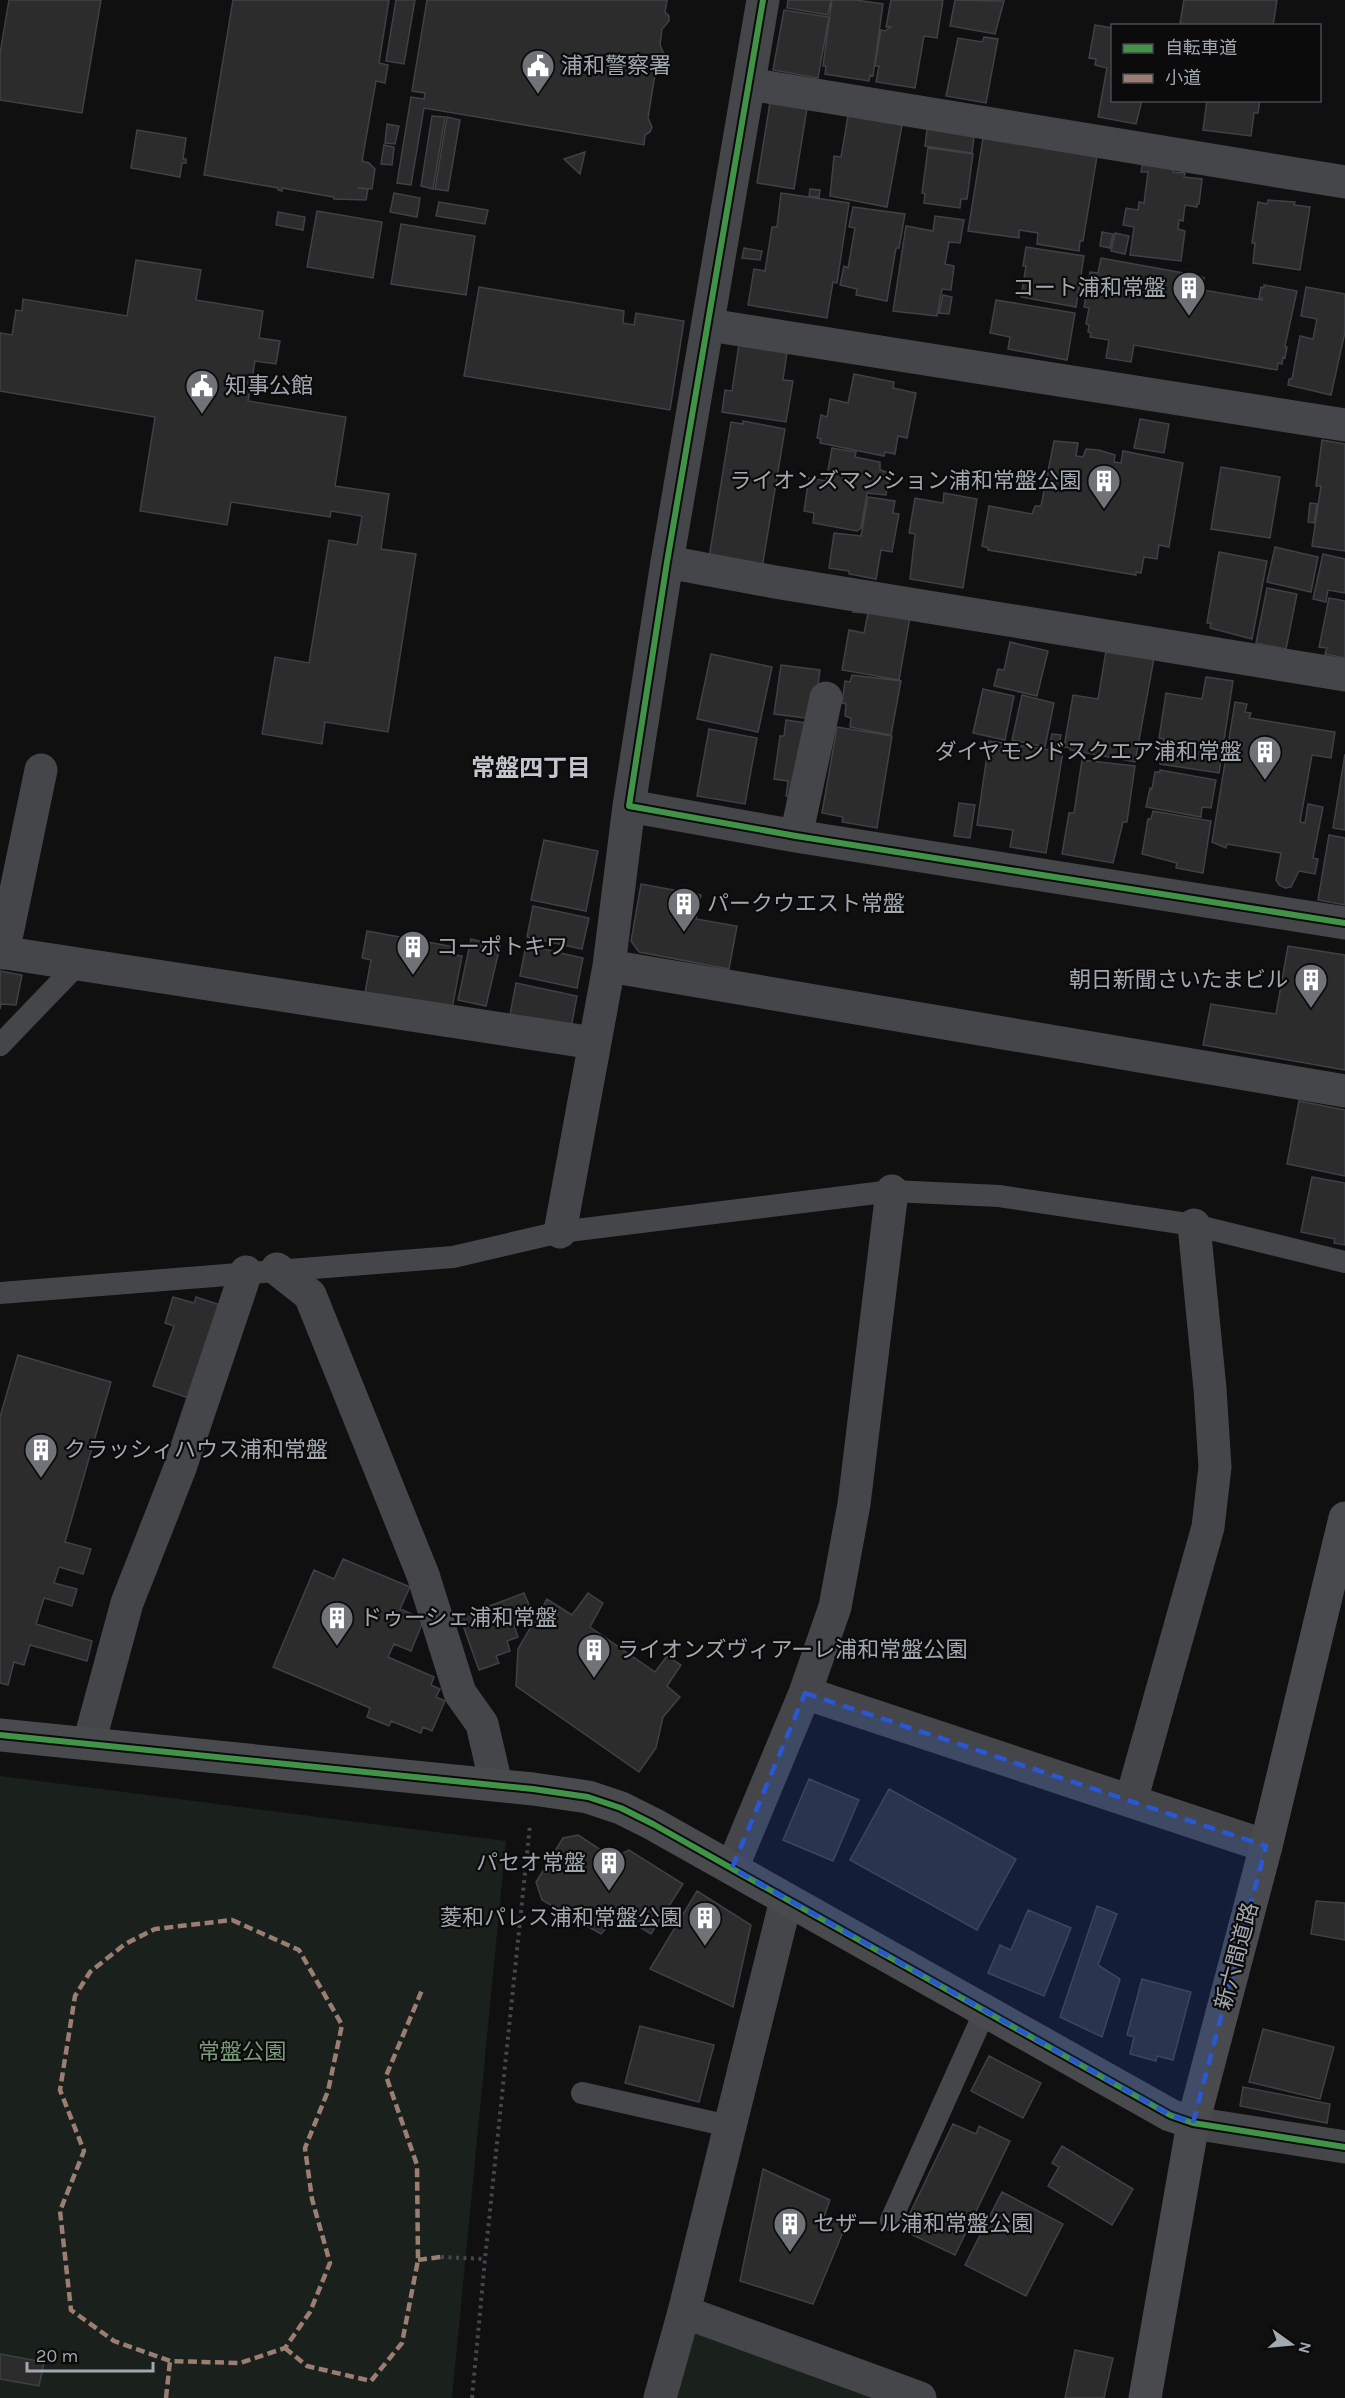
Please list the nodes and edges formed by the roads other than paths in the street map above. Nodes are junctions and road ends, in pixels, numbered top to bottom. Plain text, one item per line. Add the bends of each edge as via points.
1 (763, 0) edge
2 (749, 84) junction
3 (1345, 182) edge
4 (709, 325) junction
5 (1345, 425) edge
6 (667, 562) junction
7 (1345, 675) edge
8 (826, 698) dead end
9 (41, 770) dead end
10 (629, 806) junction
11 (796, 836) junction
12 (1345, 923) edge
13 (2, 952) edge
14 (77, 965) junction
15 (609, 966) junction
16 (594, 1043) junction
17 (0, 1045) edge
18 (1345, 1091) edge
19 (892, 1191) junction
20 (1194, 1225) junction
21 (560, 1233) junction
22 (1345, 1262) edge
23 (261, 1271) junction
24 (0, 1293) edge
25 (1345, 1518) edge
26 (805, 1693) junction
27 (0, 1735) edge
28 (88, 1743) junction
29 (496, 1784) junction
30 (1131, 1801) junction
31 (1266, 1846) junction
32 (732, 1868) junction
33 (786, 1900) junction
34 (985, 2011) junction
35 (582, 2093) dead end
36 (1194, 2123) junction
37 (729, 2126) junction
38 (1345, 2147) edge
39 (891, 2220) dead end
40 (684, 2312) junction
41 (660, 2398) edge
42 (920, 2398) edge
43 (1145, 2398) edge

1 - 2 street
2 - 3 street
2 - 4 street
4 - 5 street
4 - 6 street
6 - 7 street
6 - 10 street
8 - 11 street
9 - 13 street
10 - 11 street
10 - 15 street
11 - 12 street
13 - 14 street
14 - 16 street
14 - 17 lane
15 - 16 street
15 - 18 street
16 - 21 street
19 - 20 lane via 999,1196
19 - 21 lane
19 - 26 street via 854,1504 835,1607
20 - 22 lane
20 - 30 street via 1214,1477 1208,1527
21 - 23 lane via 453,1257
23 - 24 lane
23 - 28 street via 127,1604
23 - 29 street via 310,1295 423,1575 460,1693 482,1724
25 - 31 street, 新六間道路
26 - 30 street
26 - 32 street
27 - 28 street
28 - 29 street
29 - 32 street via 588,1797 621,1808
30 - 31 street
31 - 36 street, 新六間道路
32 - 33 street
33 - 34 street
33 - 37 street
34 - 36 street via 1170,2115
34 - 39 lane
35 - 37 lane
36 - 38 street
36 - 43 street, 新六間道路
37 - 40 street
40 - 41 street
40 - 42 street

